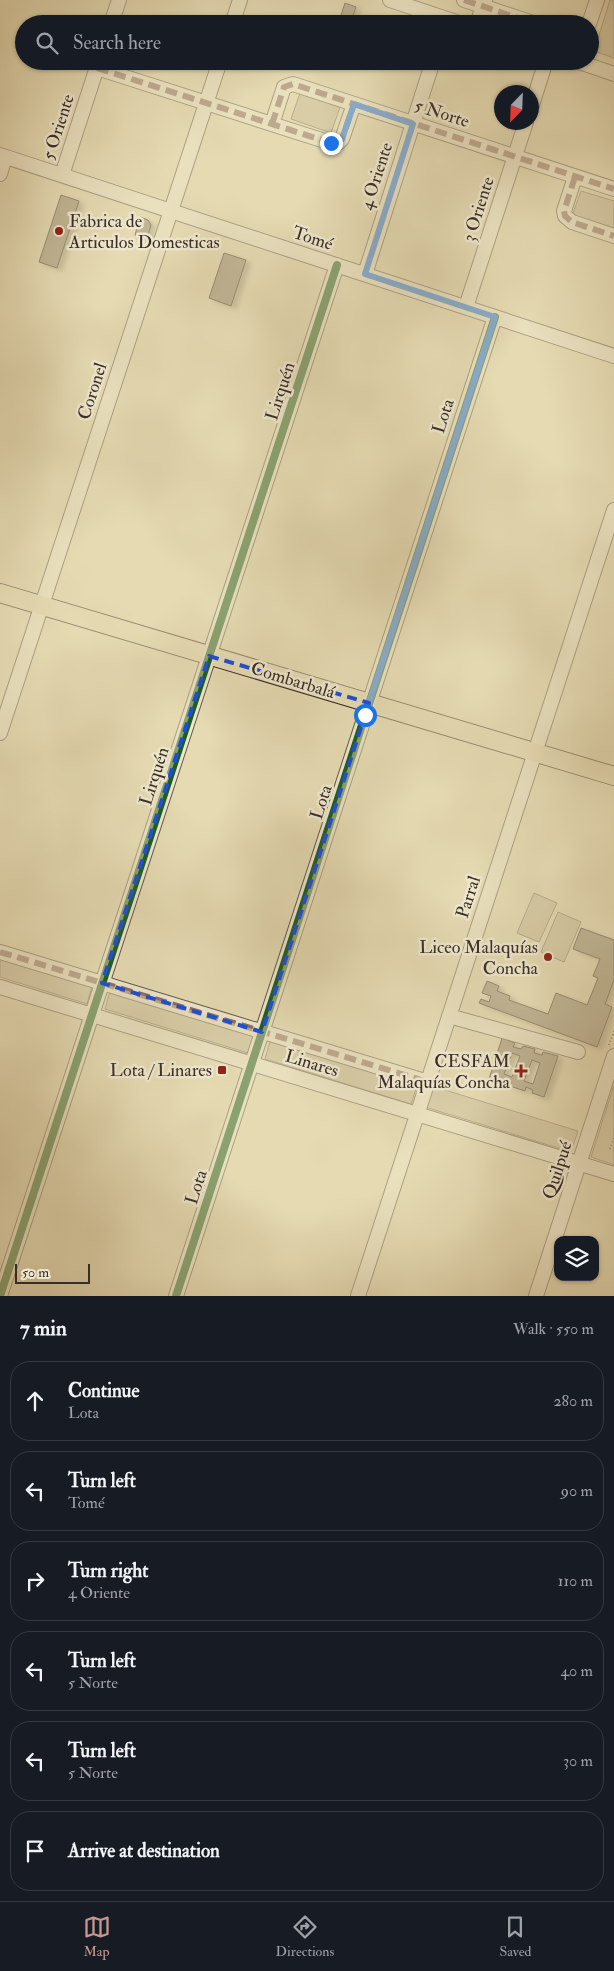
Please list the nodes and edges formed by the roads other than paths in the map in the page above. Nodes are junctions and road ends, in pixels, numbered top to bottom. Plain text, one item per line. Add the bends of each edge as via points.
1 (119, 0) edge
2 (240, 0) edge
3 (390, 0) edge
4 (464, 0) edge
5 (597, 0) edge
6 (484, 3) edge
7 (114, 15) edge
8 (235, 15) edge
9 (430, 15) edge
10 (480, 15) edge
11 (514, 15) edge
12 (592, 15) edge
13 (599, 69) edge
14 (96, 70) edge
15 (115, 70) edge
16 (217, 70) edge
17 (430, 70) edge
18 (543, 70) edge
19 (614, 74) edge
20 (538, 85) edge
21 (206, 103) junction
22 (354, 104) junction
23 (272, 124) junction
24 (413, 124) junction
25 (523, 130) edge
26 (3, 156) edge
27 (515, 157) junction
28 (0, 174) edge
29 (62, 176) junction
30 (575, 177) junction
31 (614, 189) edge
32 (171, 211) junction
33 (614, 236) edge
34 (337, 265) junction
35 (365, 274) junction
36 (466, 308) junction
37 (495, 317) junction
38 (614, 356) edge
39 (614, 510) edge
40 (0, 593) edge
41 (42, 606) junction
42 (209, 656) junction
43 (369, 703) junction
44 (0, 733) edge
45 (535, 752) junction
46 (614, 776) edge
47 (0, 952) edge
48 (102, 984) junction
49 (0, 987) edge
50 (92, 1015) junction
51 (449, 1016) junction
52 (262, 1032) junction
53 (578, 1052) dead end
54 (614, 1056) edge
55 (252, 1064) junction
56 (428, 1082) junction
57 (417, 1114) junction
58 (579, 1164) junction
59 (614, 1174) edge
60 (0, 1296) edge
61 (176, 1296) edge
62 (358, 1296) edge
63 (536, 1296) edge

1 - 7 street
2 - 8 street
3 - 9 street
4 - 6 street
5 - 12 street
6 - 10 street
6 - 11 street
13 - 19 street
14 - 29 street, 5 Oriente
15 - 21 street
16 - 21 street, Coronel
17 - 24 street, 4 Oriente
18 - 20 street
21 - 23 street
21 - 32 street, Coronel
22 - 23 street via 342,139 334,144
22 - 23 street, 5 Norte via 290,84 284,87
22 - 24 street, 5 Norte
24 - 27 street, 5 Norte
24 - 35 street, 4 Oriente
25 - 27 street, 3 Oriente
26 - 28 street
26 - 29 street, Tomé
27 - 30 street, 5 Norte
27 - 36 street, 3 Oriente
29 - 32 street, Tomé
30 - 31 street, 5 Norte
30 - 33 street via 565,216 572,222
32 - 34 street, Tomé
32 - 41 street, Coronel
34 - 35 street, Tomé
34 - 42 street, Lirquén
35 - 36 street, Tomé
36 - 37 street, Tomé
37 - 38 street, Tomé
37 - 43 street, Lota
39 - 45 street, Parral
40 - 41 main road, Combarbalá
41 - 42 main road, Combarbalá
41 - 44 street, Coronel
42 - 43 main road, Combarbalá
42 - 48 street, Lirquén
43 - 45 main road, Combarbalá
43 - 52 street, Lota
45 - 46 main road, Combarbalá
45 - 51 street, Parral
47 - 48 street, Linares
48 - 50 street, Lirquén
48 - 52 street, Linares
49 - 50 street, Linares
50 - 55 street, Linares
50 - 60 street, Lirquén
51 - 53 street
51 - 56 street, Parral
52 - 55 street, Lota
52 - 56 street, Linares
54 - 58 street, Quilpué
55 - 57 street, Linares
55 - 61 street, Lota
56 - 57 street, Parral
57 - 58 street, Linares
57 - 62 street, Parral
58 - 59 street, Linares
58 - 63 street, Quilpué

